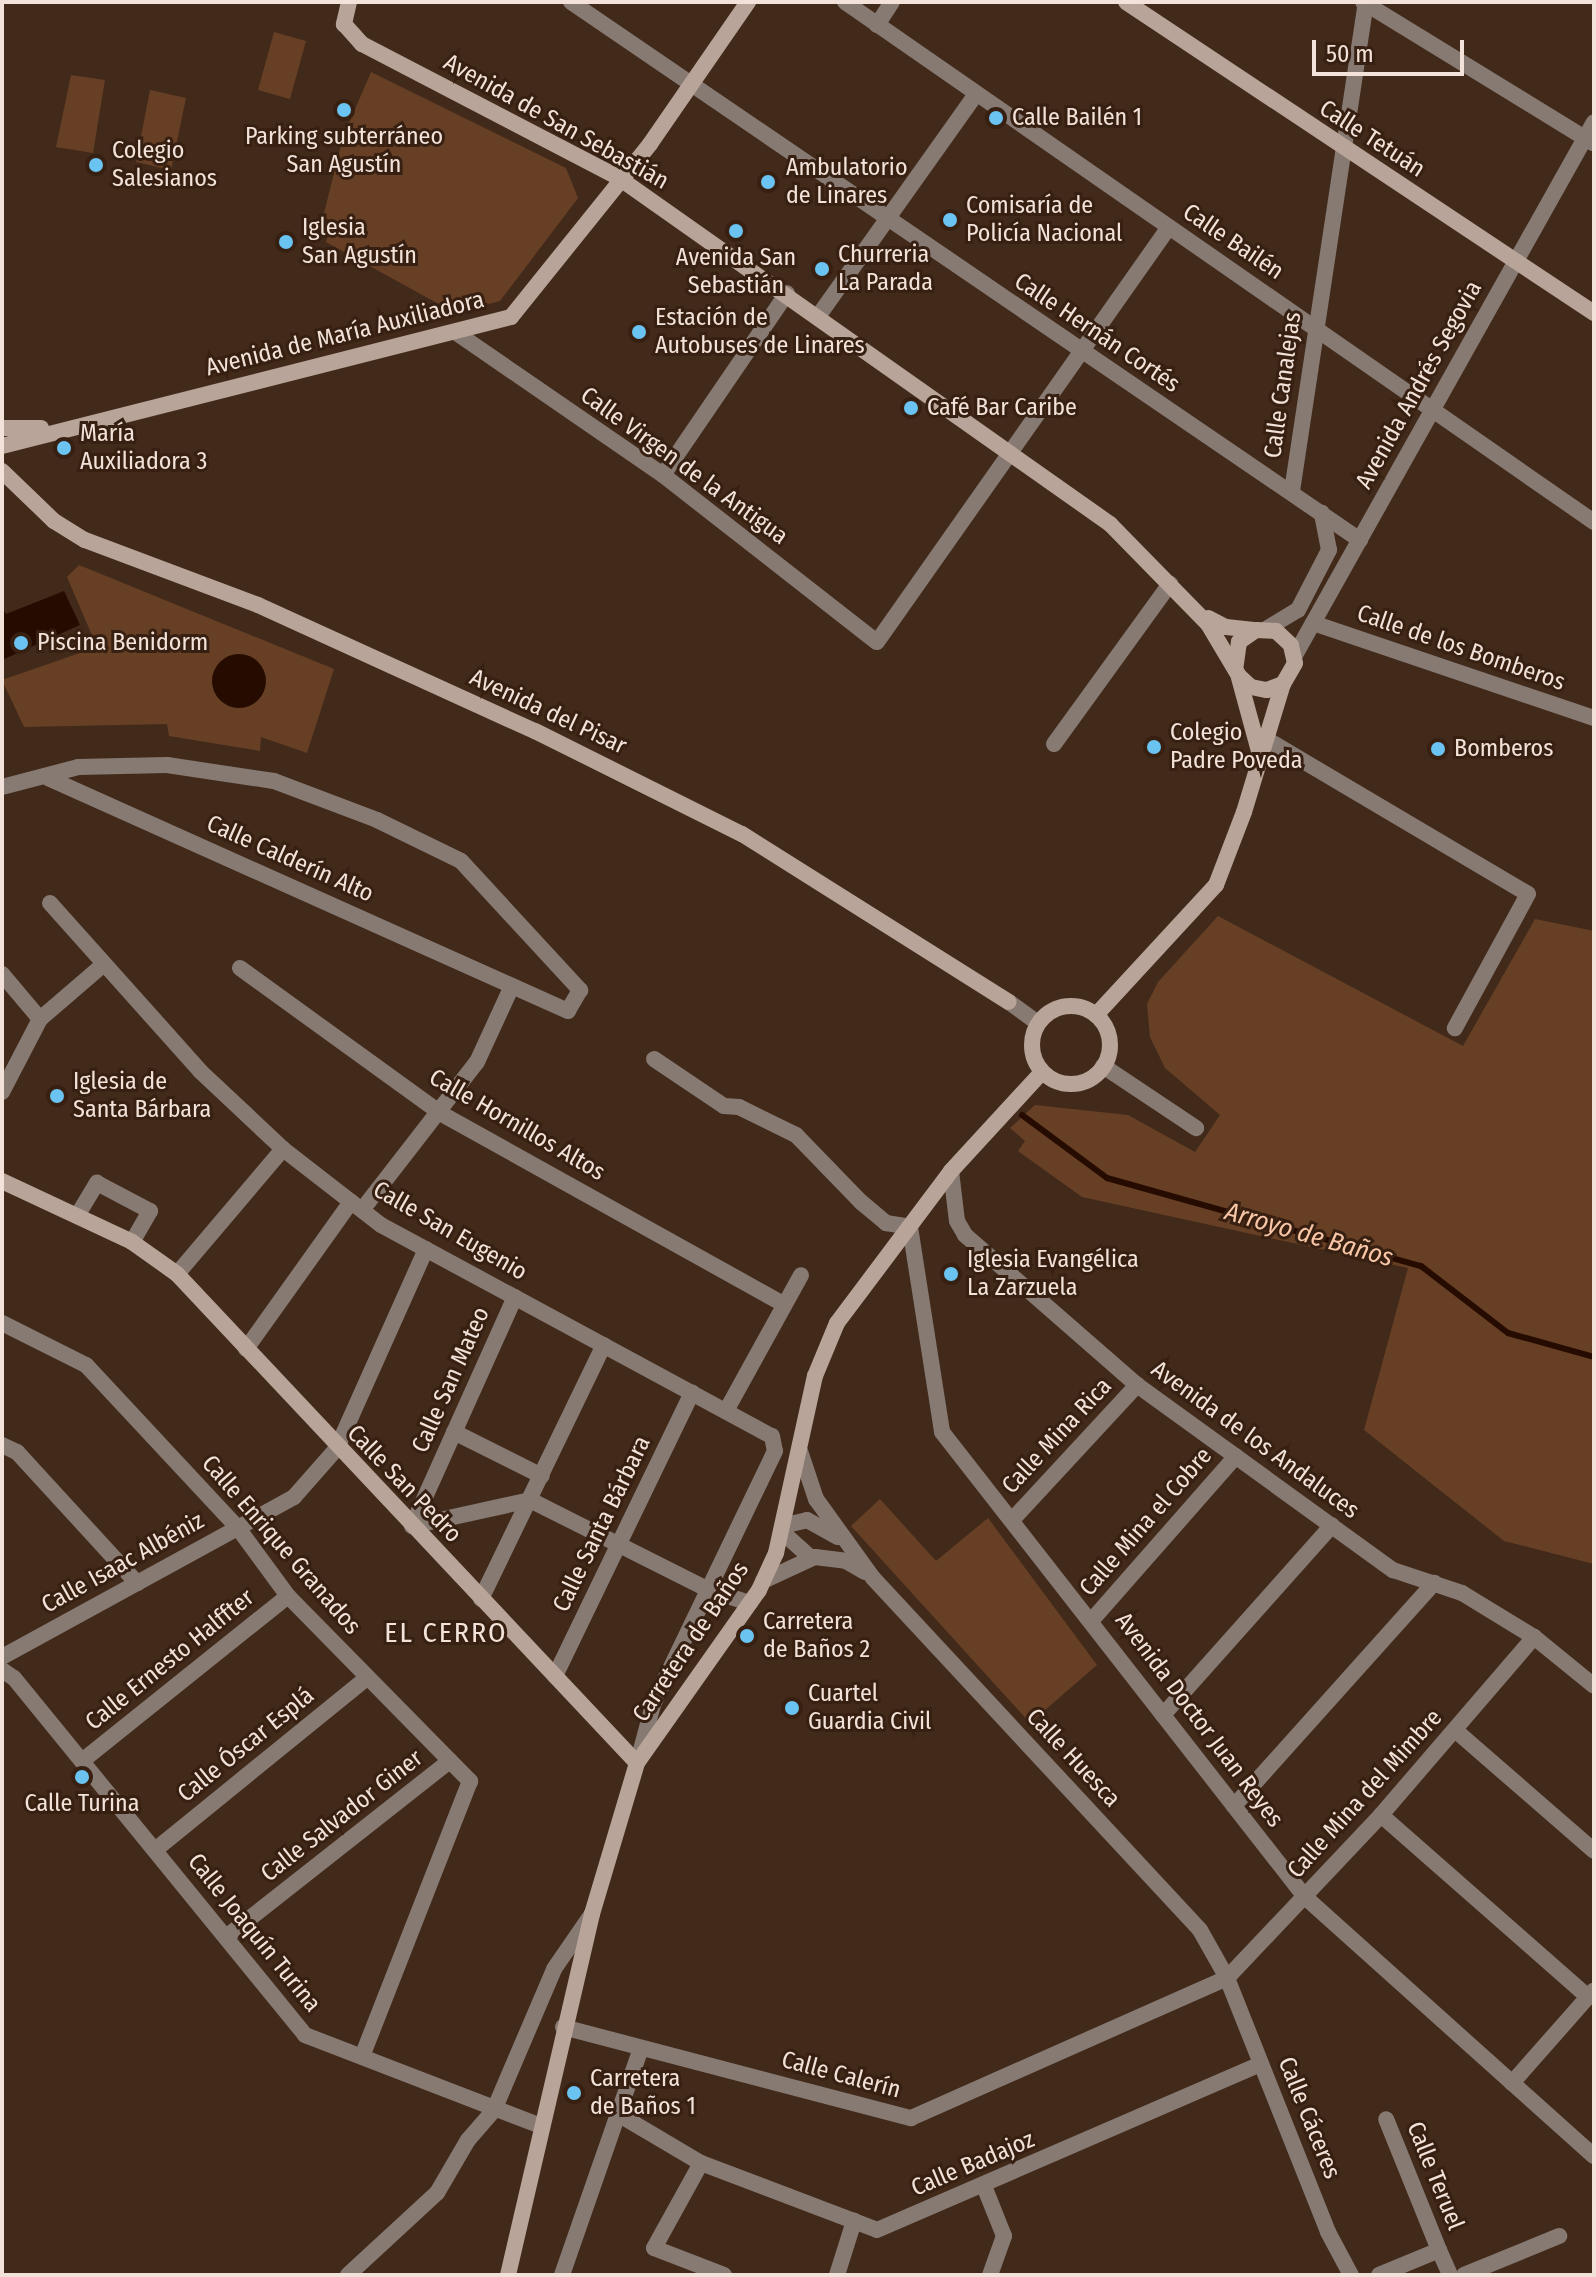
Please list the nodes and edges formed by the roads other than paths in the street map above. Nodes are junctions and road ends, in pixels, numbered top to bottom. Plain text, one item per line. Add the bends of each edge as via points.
1 (349, 2) edge
2 (571, 2) edge
3 (748, 2) edge
4 (845, 2) edge
5 (892, 2) edge
6 (1126, 2) edge
7 (1365, 3) edge
8 (877, 25) junction
9 (692, 84) junction
10 (976, 94) junction
11 (1594, 122) edge
12 (1590, 142) edge
13 (1344, 150) junction
14 (619, 178) junction
15 (887, 218) junction
16 (1169, 227) junction
17 (1516, 262) junction
18 (787, 293) junction
19 (1594, 313) edge
20 (819, 315) junction
21 (1316, 327) junction
22 (458, 334) junction
23 (1081, 354) junction
24 (1432, 410) junction
25 (66, 426) junction
26 (2, 428) edge
27 (8, 444) edge
28 (1011, 452) junction
29 (2, 471) edge
30 (663, 475) junction
31 (2, 477) edge
32 (18, 487) junction
33 (1292, 491) junction
34 (1322, 513) junction
35 (1594, 522) edge
36 (1360, 540) junction
37 (1170, 584) junction
38 (1200, 615) junction
39 (1313, 623) junction
40 (1261, 629) junction
41 (1295, 655) junction
42 (1237, 673) junction
43 (1283, 684) junction
44 (1594, 718) edge
45 (1266, 739) junction
46 (1054, 744) dead end
47 (1258, 763) junction
48 (48, 778) junction
49 (2, 787) edge
50 (50, 903) dead end
51 (104, 964) junction
52 (240, 968) dead end
53 (2, 974) edge
54 (511, 988) junction
55 (1009, 1002) joint
56 (1096, 1015) junction
57 (40, 1019) junction
58 (1038, 1023) junction
59 (1455, 1028) dead end
60 (654, 1059) dead end
61 (1103, 1066) junction
62 (1042, 1072) junction
63 (2, 1092) edge
64 (440, 1113) junction
65 (1196, 1128) dead end
66 (283, 1149) junction
67 (951, 1171) junction
68 (2, 1181) edge
69 (356, 1206) junction
70 (77, 1216) junction
71 (910, 1227) junction
72 (132, 1242) junction
73 (426, 1249) junction
74 (177, 1274) junction
75 (801, 1275) dead end
76 (515, 1297) junction
77 (783, 1304) junction
78 (2, 1323) edge
79 (604, 1345) junction
80 (246, 1349) junction
81 (1137, 1385) junction
82 (692, 1392) junction
83 (726, 1411) junction
84 (454, 1432) junction
85 (799, 1437) junction
86 (2, 1445) edge
87 (337, 1448) junction
88 (1236, 1456) junction
89 (542, 1476) junction
90 (530, 1500) junction
91 (1013, 1519) junction
92 (1332, 1525) junction
93 (412, 1526) junction
94 (238, 1528) junction
95 (781, 1529) junction
96 (618, 1545) junction
97 (854, 1551) junction
98 (811, 1558) junction
99 (873, 1578) junction
100 (763, 1581) junction
101 (137, 1583) junction
102 (1434, 1583) junction
103 (709, 1590) junction
104 (288, 1596) junction
105 (481, 1599) junction
106 (750, 1603) junction
107 (1092, 1620) junction
108 (1534, 1637) junction
109 (2, 1657) edge
110 (2, 1670) edge
111 (555, 1676) junction
112 (368, 1677) junction
113 (1594, 1686) edge
114 (1163, 1715) junction
115 (1455, 1730) junction
116 (82, 1761) junction
117 (450, 1761) junction
118 (637, 1763) junction
119 (1234, 1806) junction
120 (1381, 1815) junction
121 (155, 1850) junction
122 (1594, 1851) edge
123 (1305, 1897) junction
124 (592, 1914) junction
125 (226, 1937) junction
126 (1227, 1978) junction
127 (1591, 1994) edge
128 (563, 2027) junction
129 (641, 2048) junction
130 (362, 2057) junction
131 (1261, 2064) junction
132 (1512, 2083) junction
133 (494, 2110) junction
134 (618, 2114) junction
135 (1386, 2119) dead end
136 (541, 2126) junction
137 (1594, 2156) edge
138 (701, 2163) junction
139 (984, 2186) junction
140 (854, 2221) junction
141 (1559, 2236) dead end
142 (1439, 2250) junction
143 (348, 2275) edge
144 (510, 2275) edge
145 (562, 2275) edge
146 (724, 2275) edge
147 (837, 2275) edge
148 (990, 2275) edge
149 (1351, 2275) edge
150 (1379, 2275) edge
151 (1450, 2275) edge
152 (1467, 2275) edge

1 - 14 main road, Avenida de San Sebastián via 344,24 362,44
2 - 9 street, Calle Hernán Cortés
3 - 9 main road, Avenida de María Auxiliadora
4 - 8 street, Calle Bailén
5 - 8 street
6 - 13 main road, Calle Tetuán
7 - 12 street
7 - 13 street, Calle Canalejas
8 - 10 street, Calle Bailén
9 - 14 main road, Avenida de María Auxiliadora
9 - 15 street, Calle Hernán Cortés
10 - 15 street
10 - 16 street, Calle Bailén
11 - 12 street, Avenida Andrés Segovia
12 - 17 street, Avenida Andrés Segovia
13 - 17 main road, Calle Tetuán
13 - 21 street, Calle Canalejas
14 - 18 main road, Avenida de San Sebastián
14 - 22 main road, Avenida de María Auxiliadora via 511,317
15 - 20 street
15 - 23 street, Calle Hernán Cortés
16 - 21 street, Calle Bailén
16 - 23 street
17 - 19 main road, Calle Tetuán
17 - 24 street, Avenida Andrés Segovia
18 - 20 main road, Avenida de San Sebastián
18 - 30 street
20 - 28 main road, Avenida de San Sebastián
21 - 24 street, Calle Bailén
21 - 33 street, Calle Canalejas
22 - 25 main road, Avenida de María Auxiliadora
22 - 30 street, Calle Virgen de la Antigua
23 - 28 street
23 - 33 street, Calle Hernán Cortés
24 - 35 street, Calle Bailén
24 - 36 street, Avenida Andrés Segovia
25 - 26 main road, Avenida de María Auxiliadora
25 - 27 main road, Avenida de María Auxiliadora
27 - 32 main road
28 - 30 street, Calle Virgen de la Antigua via 877,642
28 - 37 main road, Avenida de San Sebastián via 1110,524
29 - 32 main road, Avenida del Pisar
31 - 32 main road, Avenida del Pisar
32 - 55 main road, Avenida del Pisar via 85,540 258,605 708,816
33 - 34 street, Calle Hernán Cortés
34 - 36 street, Calle Hernán Cortés
34 - 40 street via 1329,550 1298,610
36 - 39 street, Avenida Andrés Segovia
37 - 38 main road, Avenida de San Sebastián
37 - 46 street
38 - 40 main road, Avenida de San Sebastián via 1226,627
38 - 42 main road, Avenida de San Sebastián
39 - 41 street, Avenida Andrés Segovia
39 - 44 street, Calle de los Bomberos
40 - 41 main road via 1285,637
40 - 42 main road via 1239,642
41 - 43 main road via 1293,671
42 - 43 main road via 1259,690
42 - 47 main road via 1255,724
43 - 45 main road
45 - 47 main road
45 - 59 street via 1528,894
47 - 56 main road via 1216,885
48 - 49 street
48 - 54 street, Calle Calderín Alto
48 - 54 street, Calle Calderín Alto via 78,767 167,765 274,781 377,820 461,861 580,990 568,1011
50 - 51 street, Calle San Eugenio
51 - 57 street
51 - 66 street, Calle San Eugenio via 200,1071
52 - 64 street, Calle Hornillos Altos
53 - 57 street
54 - 64 street via 477,1062
55 - 58 street, Avenida del Pisar
56 - 58 main road via 1068,1006
56 - 61 main road via 1110,1043
57 - 63 street
58 - 62 main road via 1032,1051
60 - 71 street via 724,1106 739,1107 796,1135 886,1223
61 - 62 main road via 1089,1080 1071,1084
61 - 65 street
62 - 67 main road
64 - 69 street
64 - 77 street, Calle Hornillos Altos
66 - 69 street, Calle San Eugenio
66 - 74 street
67 - 71 main road
67 - 81 street, Avenida de los Andaluces via 957,1221 965,1235
68 - 70 main road, Calle San Pedro
69 - 73 street, Calle San Eugenio
69 - 80 street
70 - 72 main road, Calle San Pedro
70 - 72 street via 97,1183 150,1211
71 - 85 main road, Carretera de Baños via 837,1323 815,1376
71 - 91 street, Avenida Doctor Juan Reyes via 942,1432
72 - 74 main road, Calle San Pedro
73 - 76 street, Calle San Eugenio
73 - 87 street, Calle Isaac Albéniz
74 - 80 main road, Calle San Pedro
75 - 77 street
76 - 79 street, Calle San Eugenio
76 - 84 street, Calle San Mateo
77 - 83 street
78 - 94 street, Calle Enrique Granados via 86,1365
79 - 82 street, Calle San Eugenio
79 - 89 street
80 - 87 main road, Calle San Pedro
81 - 88 street, Avenida de los Andaluces
81 - 91 street, Calle Mina Rica
82 - 83 street, Calle San Eugenio
82 - 96 street, Calle Santa Bárbara
83 - 103 street, Calle San Eugenio via 772,1436 775,1451
84 - 89 street
84 - 93 street, Calle San Mateo
85 - 95 main road, Carretera de Baños
85 - 97 street, Calle Huesca via 805,1479
86 - 101 street via 17,1452
87 - 93 main road, Calle San Pedro
87 - 94 street, Calle Isaac Albéniz via 294,1497
88 - 92 street, Avenida de los Andaluces
88 - 107 street, Calle Mina el Cobre
89 - 90 street
90 - 93 street
90 - 96 street
90 - 105 street
91 - 107 street, Avenida Doctor Juan Reyes
92 - 102 street, Avenida de los Andaluces via 1393,1570
92 - 114 street
93 - 105 main road, Calle San Pedro
94 - 101 street, Calle Isaac Albéniz
94 - 104 street, Calle Enrique Granados
95 - 97 street, Calle Huesca via 794,1520 812,1521
95 - 98 street
95 - 100 main road, Carretera de Baños
96 - 103 street
96 - 111 street, Calle Santa Bárbara
97 - 99 street, Calle Huesca
98 - 99 street, Calle Huesca via 846,1561
98 - 100 street
99 - 126 street, Calle Huesca via 1200,1930
100 - 106 main road, Carretera de Baños
101 - 109 street, Calle Isaac Albéniz
102 - 108 street, Avenida de los Andaluces via 1462,1593
102 - 119 street
103 - 106 street
103 - 118 street via 653,1705
104 - 112 street, Calle Enrique Granados
104 - 116 street, Calle Ernesto Halffter
105 - 111 main road, Calle San Pedro
106 - 118 main road, Carretera de Baños
107 - 114 street, Avenida Doctor Juan Reyes
108 - 113 street, Avenida de los Andaluces
108 - 115 street, Calle Mina del Mimbre
110 - 116 street, Calle Joaquín Turina
111 - 118 main road, Calle San Pedro
112 - 117 street, Calle Enrique Granados
112 - 121 street, Calle Óscar Esplá
114 - 119 street, Avenida Doctor Juan Reyes
115 - 120 street, Calle Mina del Mimbre
115 - 122 street
116 - 121 street, Calle Joaquín Turina
117 - 125 street, Calle Salvador Giner
117 - 130 street, Calle Enrique Granados via 470,1781
118 - 124 main road, Carretera de Baños
119 - 123 street, Avenida Doctor Juan Reyes
120 - 123 street, Calle Mina del Mimbre
120 - 127 street
121 - 125 street, Calle Joaquín Turina
123 - 126 street, Calle Mina del Mimbre
123 - 132 street, Avenida Doctor Juan Reyes
124 - 128 main road, Carretera de Baños
124 - 133 street, Carretera de Baños via 554,1969
125 - 130 street, Calle Joaquín Turina via 305,2035
126 - 129 street, Calle Calerín via 911,2118
126 - 131 street, Calle Cáceres
127 - 132 street
128 - 129 street, Calle Calerín
128 - 136 main road, Carretera de Baños
129 - 134 street
130 - 133 street, Calle Joaquín Turina
131 - 139 street, Calle Badajoz
131 - 149 street, Calle Cáceres
132 - 137 street, Avenida Doctor Juan Reyes
133 - 136 street, Calle Joaquín Turina
133 - 143 street, Carretera de Baños via 468,2140 437,2193
134 - 138 street, Calle Badajoz
134 - 145 street
135 - 142 street, Calle Teruel
136 - 144 main road, Carretera de Baños
138 - 140 street, Calle Badajoz
138 - 146 street via 654,2248
139 - 140 street, Calle Badajoz via 877,2230
139 - 148 street via 1004,2236
140 - 147 street
141 - 152 street
142 - 150 street, Calle Teruel
142 - 151 street, Calle Teruel

